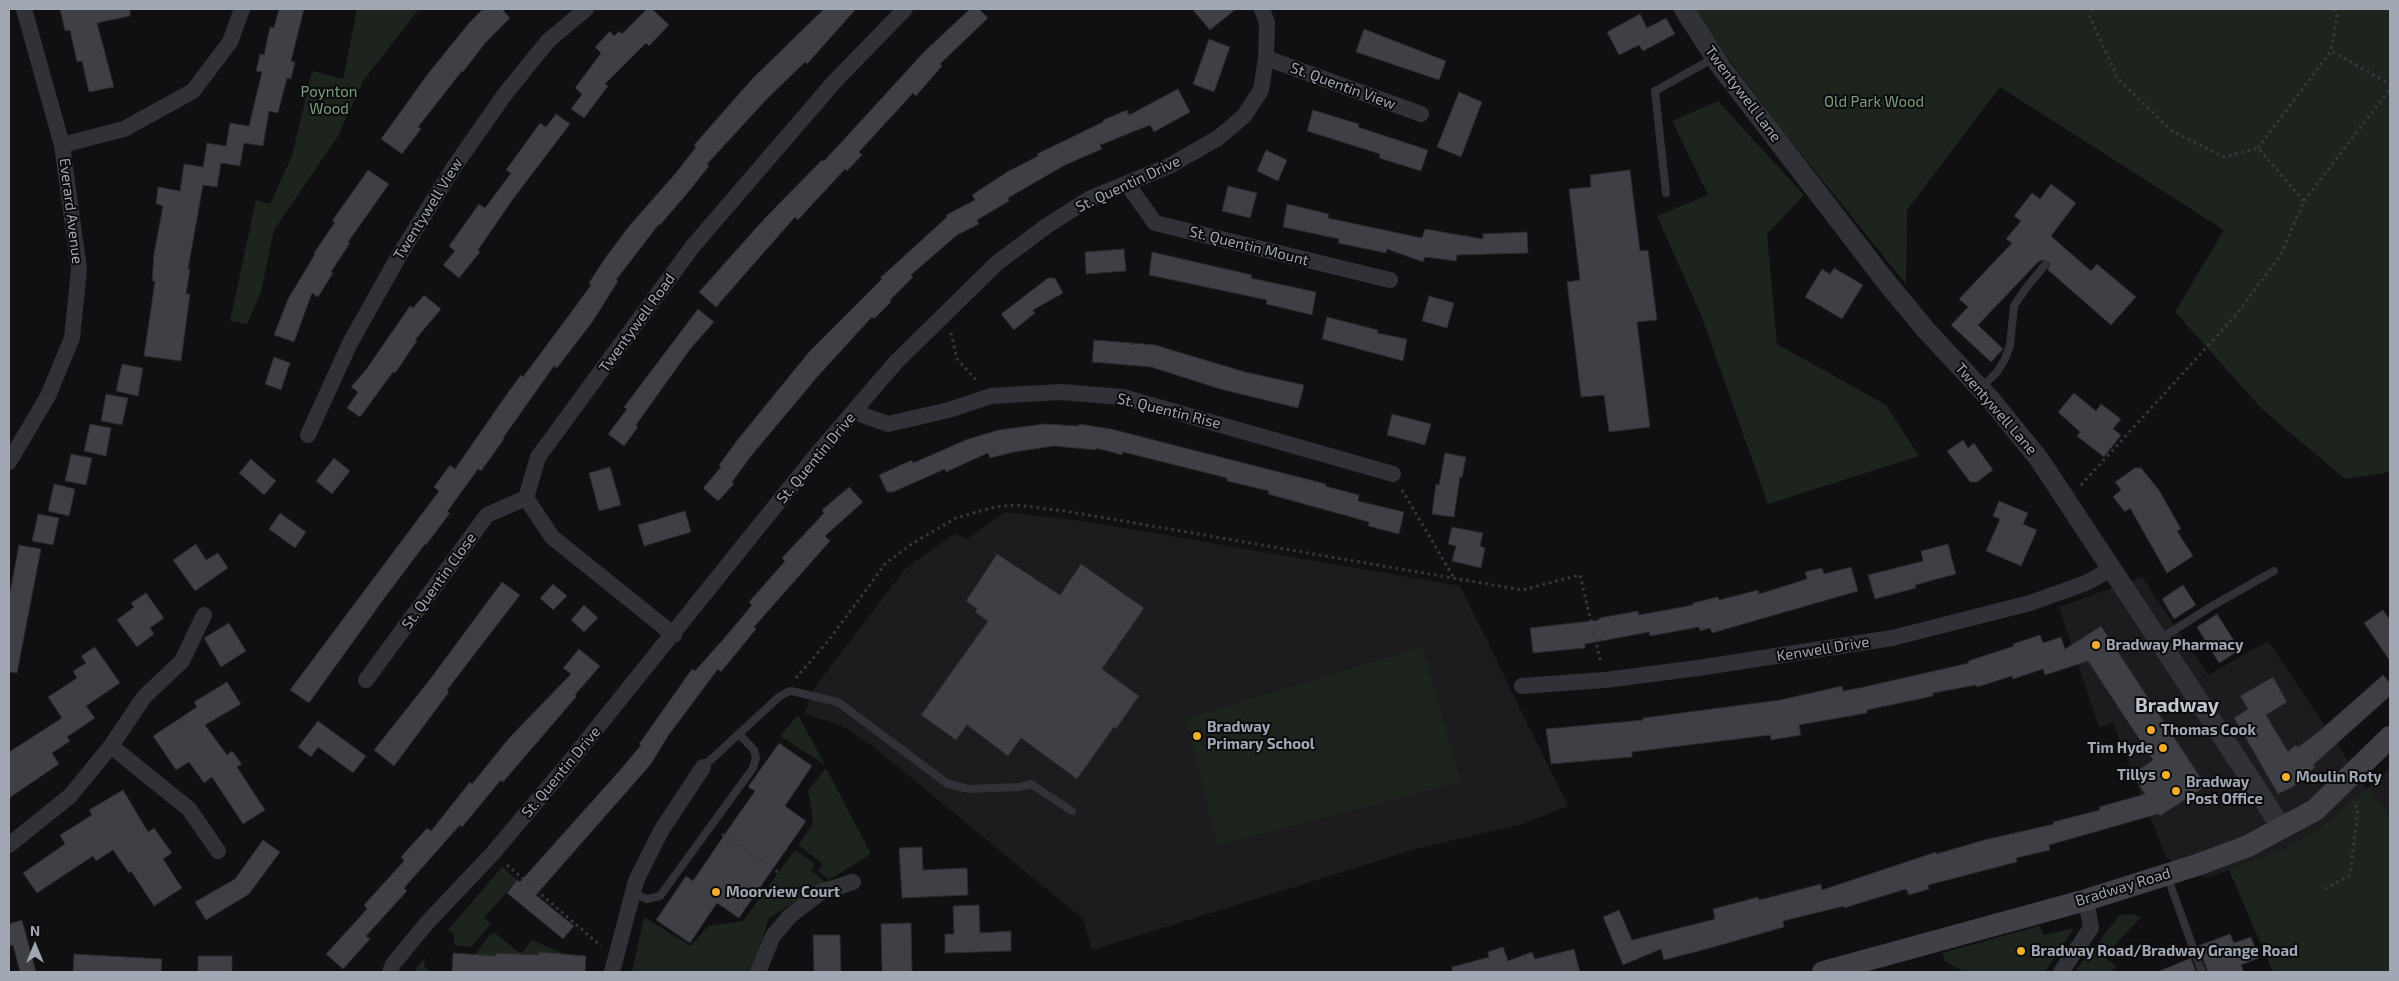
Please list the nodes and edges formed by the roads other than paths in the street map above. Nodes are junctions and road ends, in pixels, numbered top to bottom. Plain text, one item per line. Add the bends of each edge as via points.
1 (24, 9) edge
2 (242, 9) edge
3 (586, 9) edge
4 (905, 9) edge
5 (1262, 9) edge
6 (1684, 9) edge
7 (1266, 58) junction
8 (1714, 58) junction
9 (1421, 114) dead end
10 (62, 146) junction
11 (1127, 184) junction
12 (1666, 193) dead end
13 (2044, 266) dead end
14 (1390, 280) dead end
15 (1981, 389) junction
16 (854, 412) junction
17 (308, 435) dead end
18 (9, 462) edge
19 (1392, 474) road end
20 (526, 498) junction
21 (2113, 568) junction
22 (2274, 572) dead end
23 (204, 615) dead end
24 (674, 635) junction
25 (2159, 640) junction
26 (366, 680) dead end
27 (1522, 686) dead end
28 (739, 734) junction
29 (2390, 737) edge
30 (111, 746) junction
31 (703, 767) joint
32 (1072, 811) dead end
33 (2282, 829) junction
34 (9, 845) edge
35 (218, 851) dead end
36 (2166, 874) junction
37 (853, 882) dead end
38 (633, 893) junction
39 (2086, 900) junction
40 (614, 965) edge
41 (390, 972) edge
42 (758, 972) edge
43 (1823, 972) edge
44 (2061, 972) edge
45 (2202, 972) edge

1 - 10 street, Everard Avenue
2 - 10 street via 230,42 193,91 124,129
3 - 17 street, Twentywell View via 548,40 454,167 350,343
4 - 20 street, Twentywell Road via 835,80 693,246 538,457
5 - 7 street, St. Quentin Drive via 1267,23
6 - 8 street, Twentywell Lane
7 - 9 street, St. Quentin View
7 - 11 street, St. Quentin Drive via 1261,90 1244,116 1218,138
8 - 12 lane via 1654,91
8 - 15 street, Twentywell Lane via 1887,283
10 - 18 street, Everard Avenue via 79,269 72,338 48,396
11 - 14 street, St. Quentin Mount via 1155,223
11 - 16 street, St. Quentin Drive via 1089,199 997,263 896,362
13 - 15 lane via 2014,306 2006,359
15 - 21 street, Twentywell Lane via 2040,459
16 - 19 street, St. Quentin Rise via 888,424 991,396 1061,392 1123,397
16 - 24 street, St. Quentin Drive
20 - 24 street via 552,537
20 - 26 street, St. Quentin Close via 487,515
21 - 25 street, Twentywell Lane
21 - 27 street, Kenwell Drive via 2086,583 2030,603 1892,638 1604,680
22 - 25 lane
23 - 30 street via 182,661 144,697
24 - 41 street, St. Quentin Drive via 493,853 426,924
25 - 33 street, Twentywell Lane
28 - 31 lane
28 - 32 lane via 780,696 790,692 838,702 948,784 969,789 1031,784
28 - 38 lane via 754,750 756,758 752,768 660,896 647,899
29 - 33 main road, Bradway Road via 2315,810
30 - 34 street via 70,796
30 - 35 street via 189,809
31 - 38 street via 661,832
33 - 36 main road, Bradway Road via 2248,846
36 - 39 main road, Bradway Road
36 - 45 lane
37 - 42 street via 821,892 790,916 773,936
38 - 40 street
39 - 43 main road, Bradway Road
39 - 44 street via 2090,928

